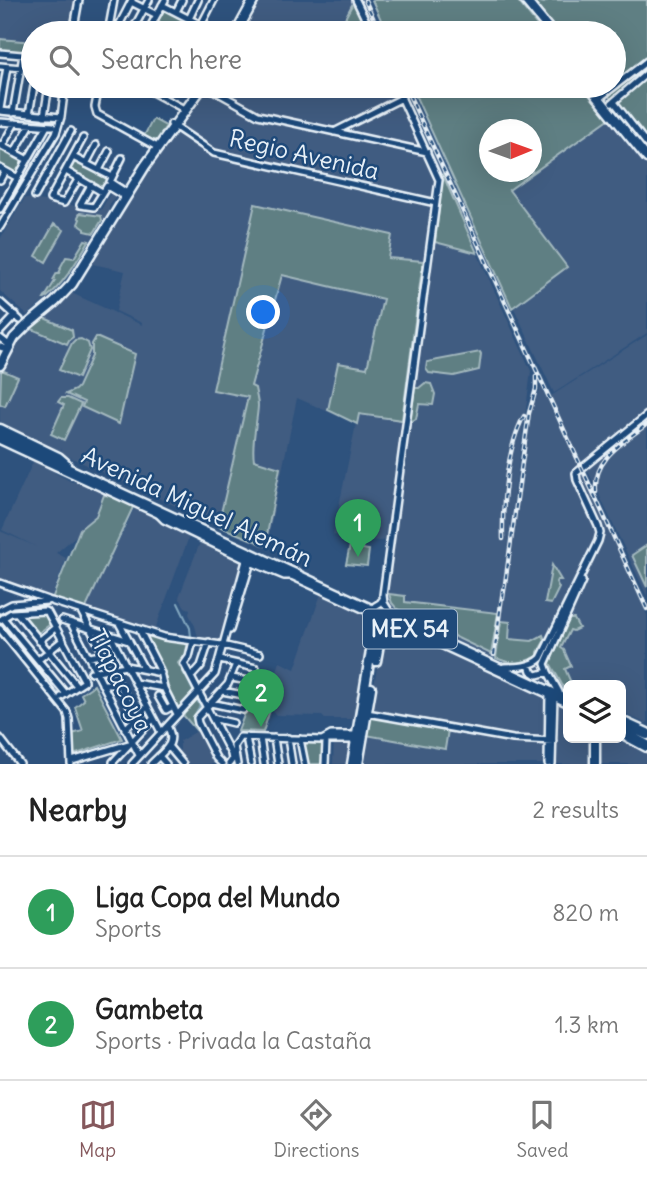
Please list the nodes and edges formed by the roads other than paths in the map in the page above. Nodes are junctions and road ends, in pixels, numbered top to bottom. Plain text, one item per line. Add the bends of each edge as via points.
1 (79, 0) edge
2 (114, 0) edge
3 (149, 0) edge
4 (182, 0) edge
5 (198, 0) edge
6 (214, 0) edge
7 (248, 0) edge
8 (254, 0) edge
9 (356, 0) edge
10 (523, 0) edge
11 (132, 1) edge
12 (164, 3) edge
13 (145, 7) junction
14 (176, 12) junction
15 (158, 14) junction
16 (189, 19) junction
17 (76, 21) edge
18 (110, 21) edge
19 (121, 21) edge
20 (137, 21) edge
21 (154, 21) edge
22 (193, 21) edge
23 (203, 21) edge
24 (238, 21) edge
25 (241, 21) edge
26 (366, 21) edge
27 (540, 21) edge
28 (0, 53) edge
29 (21, 55) edge
30 (647, 61) edge
31 (3, 66) edge
32 (21, 68) joint
33 (647, 74) edge
34 (626, 77) edge
35 (626, 92) edge
36 (32, 98) edge
37 (47, 98) edge
38 (63, 98) edge
39 (97, 98) edge
40 (163, 98) edge
41 (191, 98) edge
42 (193, 98) edge
43 (224, 98) edge
44 (600, 98) edge
45 (604, 98) edge
46 (618, 98) edge
47 (402, 99) joint
48 (611, 104) junction
49 (182, 108) junction
50 (0, 110) edge
51 (13, 113) junction
52 (29, 114) junction
53 (44, 116) junction
54 (61, 117) junction
55 (0, 122) edge
56 (15, 123) junction
57 (31, 124) junction
58 (173, 125) junction
59 (71, 131) dead end
60 (334, 132) junction
61 (83, 138) dead end
62 (647, 144) edge
63 (96, 145) dead end
64 (1, 146) edge
65 (156, 147) junction
66 (109, 151) dead end
67 (427, 152) junction
68 (647, 152) edge
69 (14, 153) junction
70 (57, 156) junction
71 (122, 158) dead end
72 (647, 158) edge
73 (28, 160) junction
74 (71, 160) junction
75 (86, 164) junction
76 (3, 169) edge
77 (23, 169) junction
78 (99, 170) junction
79 (66, 171) junction
80 (31, 174) junction
81 (18, 178) junction
82 (79, 178) junction
83 (0, 180) edge
84 (108, 184) junction
85 (90, 185) junction
86 (123, 193) junction
87 (35, 196) dead end
88 (436, 203) junction
89 (0, 209) edge
90 (0, 227) edge
91 (94, 239) junction
92 (94, 248) junction
93 (0, 302) edge
94 (0, 320) edge
95 (6, 325) junction
96 (0, 332) edge
97 (3, 346) edge
98 (0, 365) edge
99 (647, 417) edge
100 (0, 436) edge
101 (38, 454) junction
102 (65, 464) junction
103 (75, 475) junction
104 (236, 549) junction
105 (263, 560) junction
106 (249, 561) junction
107 (295, 576) junction
108 (0, 583) edge
109 (28, 593) junction
110 (51, 601) junction
111 (25, 602) junction
112 (376, 606) junction
113 (0, 610) edge
114 (81, 611) junction
115 (23, 612) junction
116 (2, 619) edge
117 (62, 620) dead end
118 (71, 622) junction
119 (119, 623) junction
120 (397, 623) junction
121 (56, 627) junction
122 (0, 629) edge
123 (90, 629) junction
124 (139, 629) junction
125 (110, 635) junction
126 (373, 639) junction
127 (63, 640) junction
128 (39, 641) junction
129 (129, 641) junction
130 (192, 641) junction
131 (209, 642) junction
132 (551, 644) junction
133 (223, 646) junction
134 (48, 652) junction
135 (260, 654) dead end
136 (89, 657) junction
137 (38, 660) junction
138 (220, 660) junction
139 (236, 664) junction
140 (532, 664) junction
141 (126, 666) junction
142 (504, 667) junction
143 (256, 668) dead end
144 (144, 669) junction
145 (547, 670) junction
146 (93, 672) junction
147 (161, 673) junction
148 (191, 677) junction
149 (232, 678) junction
150 (253, 682) dead end
151 (135, 683) junction
152 (102, 684) junction
153 (77, 687) junction
154 (164, 688) junction
155 (222, 691) junction
156 (197, 694) junction
157 (560, 695) edge
158 (158, 696) dead end
159 (248, 696) dead end
160 (369, 698) junction
161 (208, 705) junction
162 (173, 706) junction
163 (147, 707) junction
164 (243, 710) dead end
165 (177, 714) junction
166 (364, 715) junction
167 (136, 717) junction
168 (212, 718) junction
169 (153, 719) junction
170 (626, 722) edge
171 (626, 724) edge
172 (167, 726) junction
173 (647, 728) edge
174 (125, 729) junction
175 (230, 731) dead end
176 (160, 732) junction
177 (626, 735) edge
178 (359, 736) junction
179 (647, 736) edge
180 (244, 737) junction
181 (0, 738) edge
182 (260, 738) junction
183 (274, 738) junction
184 (288, 738) junction
185 (300, 739) junction
186 (626, 739) edge
187 (324, 741) junction
188 (550, 741) junction
189 (130, 743) junction
190 (595, 743) edge
191 (168, 746) junction
192 (647, 748) edge
193 (93, 755) junction
194 (139, 755) junction
195 (159, 755) junction
196 (80, 762) edge
197 (71, 763) edge
198 (113, 763) edge
199 (20, 764) edge
200 (93, 764) edge
201 (106, 764) edge
202 (132, 764) edge
203 (151, 764) edge
204 (166, 764) edge
205 (183, 764) edge
206 (222, 764) edge
207 (229, 764) edge
208 (237, 764) edge
209 (251, 764) edge
210 (264, 764) edge
211 (278, 764) edge
212 (292, 764) edge
213 (305, 764) edge
214 (325, 764) edge
215 (352, 764) edge
216 (358, 764) edge
217 (550, 764) edge
218 (595, 764) edge

1 - 17 street
2 - 18 street
3 - 13 street
4 - 14 street
5 - 16 street
6 - 23 street
7 - 24 main road
8 - 25 main road
9 - 26 street
10 - 27 main road
11 - 13 street
11 - 19 street
12 - 14 street
12 - 15 street
13 - 15 street
13 - 20 street
14 - 16 street
15 - 21 street
16 - 22 street
28 - 29 street
30 - 34 street
31 - 32 street
31 - 50 street
32 - 51 street
33 - 35 street
36 - 52 street
37 - 53 street
38 - 54 street
39 - 65 street via 99,116
40 - 49 street
41 - 49 main road
42 - 58 main road
43 - 60 street via 254,114
44 - 72 main road
45 - 48 main road
46 - 48 street
47 - 60 street
47 - 67 street
48 - 62 street
48 - 68 main road
49 - 58 main road
50 - 51 street
51 - 52 street
52 - 53 street
53 - 54 street
54 - 80 street
55 - 56 street
56 - 57 street
56 - 64 street
57 - 69 street
57 - 73 street via 50,126
58 - 65 main road
58 - 88 street, Regio Avenida via 214,153
59 - 70 street
60 - 67 street
61 - 74 street
63 - 75 street
64 - 69 street
65 - 86 main road
65 - 92 main road
66 - 78 street
67 - 88 street via 439,180
69 - 73 street
70 - 74 street
70 - 87 street
71 - 84 street
73 - 77 street
74 - 75 street
74 - 79 street
75 - 78 street
76 - 81 street
76 - 83 street
77 - 80 street
77 - 81 street
78 - 84 street
79 - 82 street
79 - 82 street via 52,200 64,203
80 - 90 street
81 - 89 street
82 - 85 street
84 - 85 street
84 - 85 street via 92,208 81,205
84 - 86 street
86 - 91 main road
88 - 112 street
91 - 92 main road
91 - 97 main road via 62,288 12,332
92 - 97 main road via 72,284
93 - 95 street via 18,318
94 - 95 street
95 - 96 street
97 - 98 main road
99 - 132 street via 577,474 599,537
100 - 101 highway, Avenida Miguel Alemán / MEX 54
100 - 102 highway
100 - 103 highway
101 - 102 highway, Avenida Miguel Alemán / MEX 54
101 - 103 highway, Avenida Miguel Alemán / MEX 54
102 - 112 highway, Avenida Miguel Alemán / MEX 54
103 - 104 highway, Avenida Miguel Alemán / MEX 54
104 - 105 highway, Avenida Miguel Alemán / MEX 54
104 - 106 street via 247,554
105 - 106 street
105 - 107 highway, Avenida Miguel Alemán / MEX 54
106 - 107 street
106 - 133 street
107 - 112 highway, Avenida Miguel Alemán / MEX 54
108 - 109 street
109 - 110 street
109 - 111 street
110 - 111 street
110 - 114 street
111 - 113 street
111 - 115 street
112 - 120 highway, Avenida Miguel Alemán / MEX 54
112 - 126 main road
112 - 142 highway, Avenida Miguel Alemán / MEX 54
114 - 119 street
114 - 123 street
115 - 116 street
115 - 121 street via 45,611
115 - 128 street
116 - 137 street
117 - 118 street
118 - 123 street
118 - 136 street, Tlapacoya
119 - 124 street
119 - 129 street
120 - 157 highway, Avenida Miguel Alemán / MEX 54
120 - 160 main road via 381,630
121 - 127 street
121 - 128 street
122 - 197 street via 65,709
123 - 125 street
123 - 136 street via 106,655
124 - 130 street
124 - 147 street
125 - 129 street
125 - 141 street
126 - 160 main road
126 - 166 main road
127 - 134 street
127 - 153 street via 84,681
128 - 134 street
129 - 144 street
130 - 131 street
130 - 148 street via 184,663
131 - 133 street
131 - 148 street via 203,663
132 - 140 street
132 - 145 street
133 - 135 street
133 - 138 street
134 - 137 street
134 - 153 street
136 - 146 street, Tlapacoya
137 - 153 street via 64,695
138 - 139 street
138 - 156 street via 215,674
139 - 143 street
139 - 149 street
140 - 142 street
140 - 145 street
140 - 145 street via 531,671 537,675
141 - 144 street
141 - 146 street
141 - 151 street
142 - 157 highway, Avenida Miguel Alemán / MEX 54
144 - 147 street
145 - 157 street
146 - 152 street, Tlapacoya
147 - 154 street
148 - 156 street
149 - 150 street
149 - 155 street
151 - 154 street
151 - 163 street
152 - 167 street via 119,684
152 - 174 street, Tlapacoya
154 - 162 street
155 - 159 street
155 - 161 street
156 - 161 street
156 - 165 street
157 - 188 street
158 - 162 street via 166,710
160 - 166 main road
161 - 164 street
161 - 168 street
161 - 206 street via 197,721
162 - 165 street
163 - 167 street
163 - 169 street
165 - 172 street
166 - 178 main road
166 - 188 street
167 - 174 street
168 - 175 street via 234,721
168 - 207 street via 232,756
169 - 176 street
169 - 189 street
170 - 173 highway
171 - 179 highway
172 - 176 street
172 - 191 street via 172,735
174 - 189 street, Tlapacoya
176 - 194 street
177 - 192 highway
178 - 187 street via 331,735
178 - 215 main road
178 - 216 main road
180 - 182 street
180 - 208 street via 234,746
180 - 209 street
181 - 199 street
182 - 183 street
182 - 210 street
183 - 184 street
183 - 211 street
184 - 185 street
184 - 212 street
185 - 187 street
185 - 213 street
186 - 192 street
187 - 214 street
188 - 217 street
189 - 193 street
189 - 194 street, Tlapacoya
189 - 198 street
190 - 218 main road
191 - 195 street
191 - 205 street
193 - 196 street
193 - 200 street
194 - 202 street
195 - 203 street
195 - 204 street
196 - 197 street
198 - 201 street

